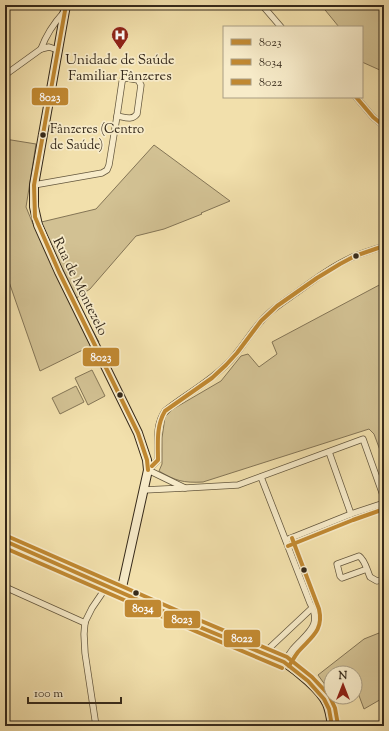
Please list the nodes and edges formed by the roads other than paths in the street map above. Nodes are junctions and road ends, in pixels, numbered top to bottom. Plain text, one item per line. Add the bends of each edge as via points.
1 (262, 5) edge
2 (66, 8) edge
3 (280, 26) edge
4 (41, 49) junction
5 (58, 50) junction
6 (5, 75) edge
7 (357, 98) edge
8 (116, 116) junction
9 (384, 126) edge
10 (34, 185) junction
11 (384, 246) edge
12 (329, 452) junction
13 (148, 470) junction
14 (261, 477) junction
15 (185, 488) junction
16 (144, 490) junction
17 (384, 498) edge
18 (384, 503) edge
19 (350, 514) junction
20 (286, 540) junction
21 (5, 541) edge
22 (367, 569) junction
23 (384, 579) edge
24 (107, 586) junction
25 (5, 587) edge
26 (121, 592) junction
27 (312, 608) junction
28 (85, 623) junction
29 (263, 654) junction
30 (284, 662) junction
31 (96, 726) edge
32 (332, 726) edge

1 - 3 street
2 - 4 street
2 - 5 street, Rua de Montezelo
4 - 5 street via 49,47
4 - 6 street
5 - 10 street, Rua de Montezelo
7 - 9 street
8 - 8 street via 132,118 137,114 141,86 138,80 123,79
8 - 10 street via 109,165 106,170
10 - 13 street, Rua de Montezelo via 34,207 38,226 138,434 146,455
11 - 13 street via 338,265 288,298 251,332 226,365 165,411 159,424 158,460
12 - 14 street
12 - 17 street via 363,439
12 - 19 street
13 - 15 street
13 - 16 street, Rua de Montezelo
14 - 15 street via 238,485
14 - 20 street
15 - 16 street
16 - 26 street, Rua de Montezelo
18 - 19 street
19 - 20 street
20 - 27 street
21 - 24 street
22 - 22 street via 360,556 337,564 342,578
22 - 23 street via 373,580
24 - 26 street
24 - 28 street
25 - 28 street
26 - 29 street
27 - 29 street
27 - 30 street via 315,614 314,624
28 - 31 street via 85,653
29 - 30 street
30 - 32 street via 323,696

